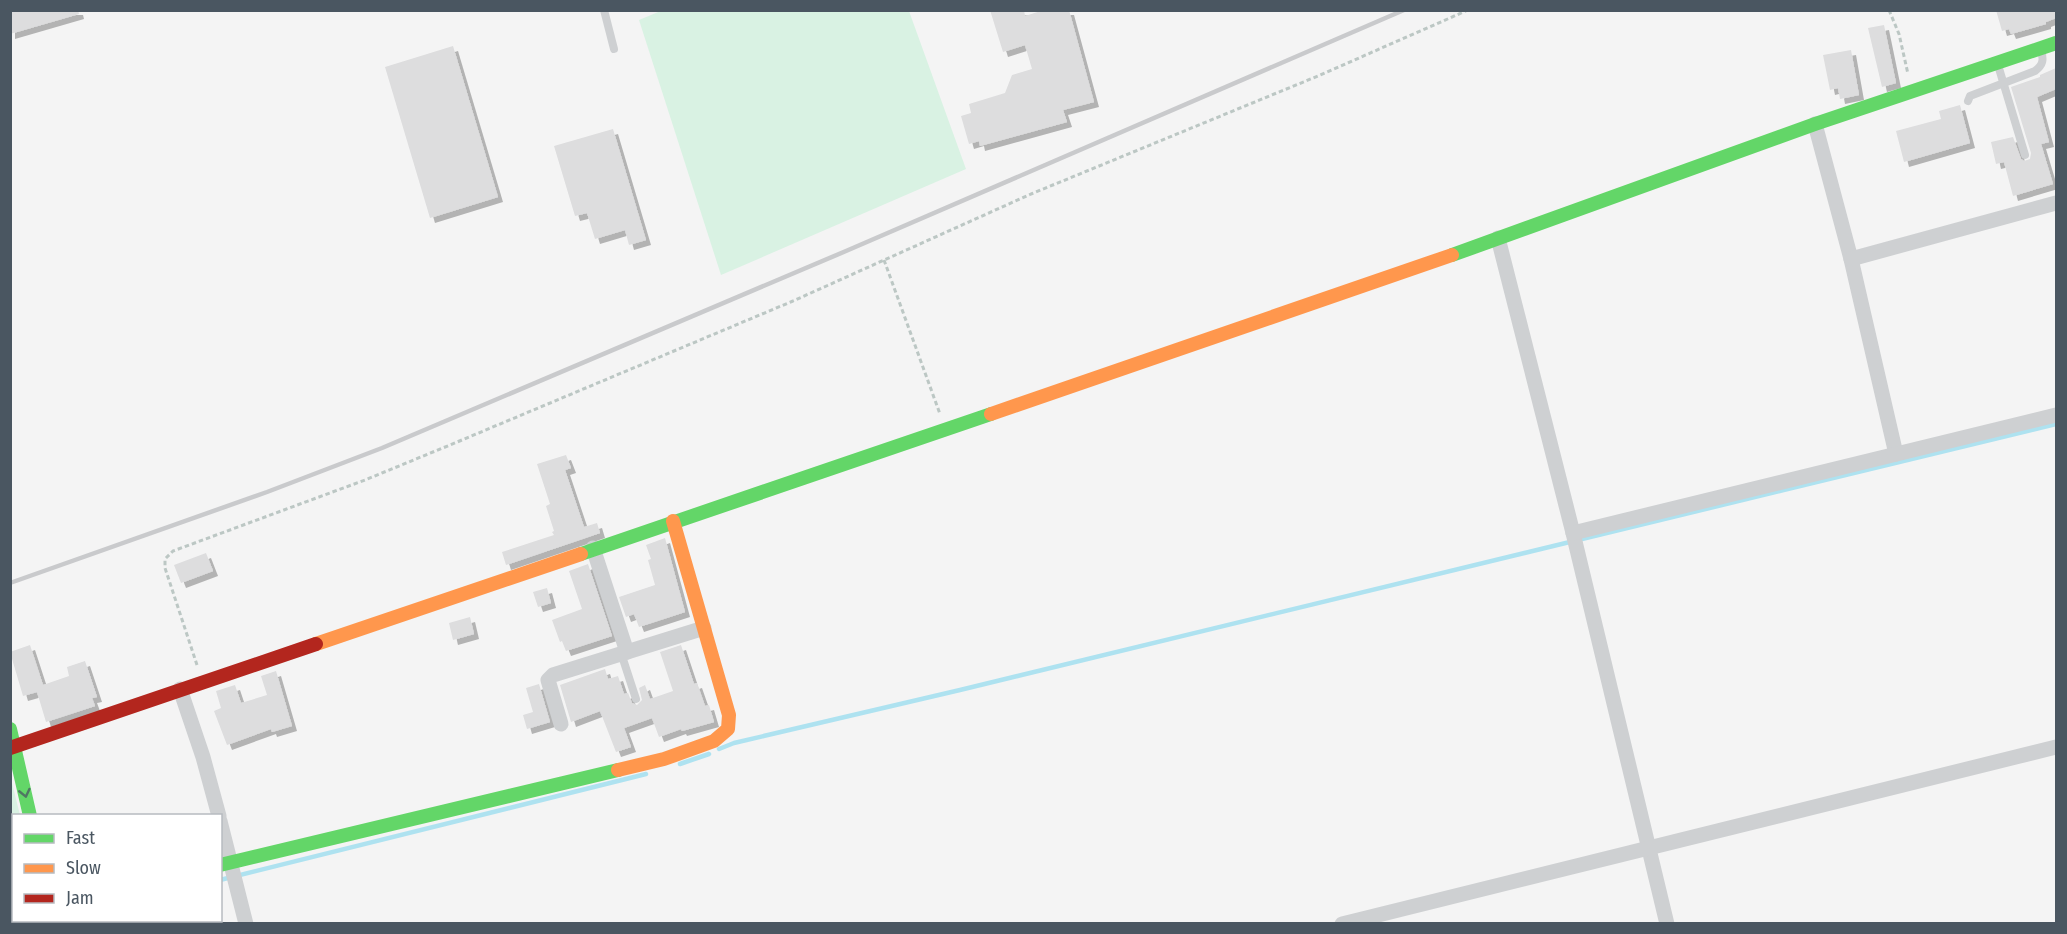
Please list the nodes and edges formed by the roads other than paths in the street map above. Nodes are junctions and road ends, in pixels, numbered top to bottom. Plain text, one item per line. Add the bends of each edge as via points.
1 (604, 10) edge
2 (2056, 43) edge
3 (614, 49) dead end
4 (2041, 49) junction
5 (1998, 63) junction
6 (2003, 82) junction
7 (1968, 101) dead end
8 (1815, 124) junction
9 (2025, 155) dead end
10 (2056, 203) edge
11 (1498, 238) junction
12 (1851, 259) junction
13 (2056, 415) edge
14 (1896, 454) junction
15 (673, 521) junction
16 (1573, 532) junction
17 (593, 548) junction
18 (704, 628) junction
19 (624, 652) junction
20 (180, 689) junction
21 (636, 699) dead end
22 (561, 724) dead end
23 (10, 729) edge
24 (12, 747) edge
25 (2056, 747) edge
26 (29, 814) edge
27 (218, 814) edge
28 (222, 835) edge
29 (1648, 849) junction
30 (226, 864) edge
31 (246, 924) edge
32 (1342, 924) edge
33 (1667, 924) edge

1 - 3 lane
2 - 4 street
4 - 5 street
4 - 6 lane via 2041,66
5 - 6 lane
5 - 8 street
6 - 7 lane via 1970,96
6 - 9 lane
8 - 11 street
8 - 12 street
10 - 12 street
11 - 15 street
11 - 16 street
12 - 14 street
13 - 14 street
14 - 16 street
15 - 17 street
15 - 18 street
16 - 29 street
17 - 19 street
17 - 20 street
18 - 19 street
18 - 30 street via 729,715 728,729 714,741 664,759
19 - 21 lane
19 - 22 street via 548,680
20 - 24 street
20 - 27 street
23 - 24 street
24 -> 26 street
25 - 29 street
28 - 30 street
29 - 32 street
29 - 33 street
30 - 31 street

